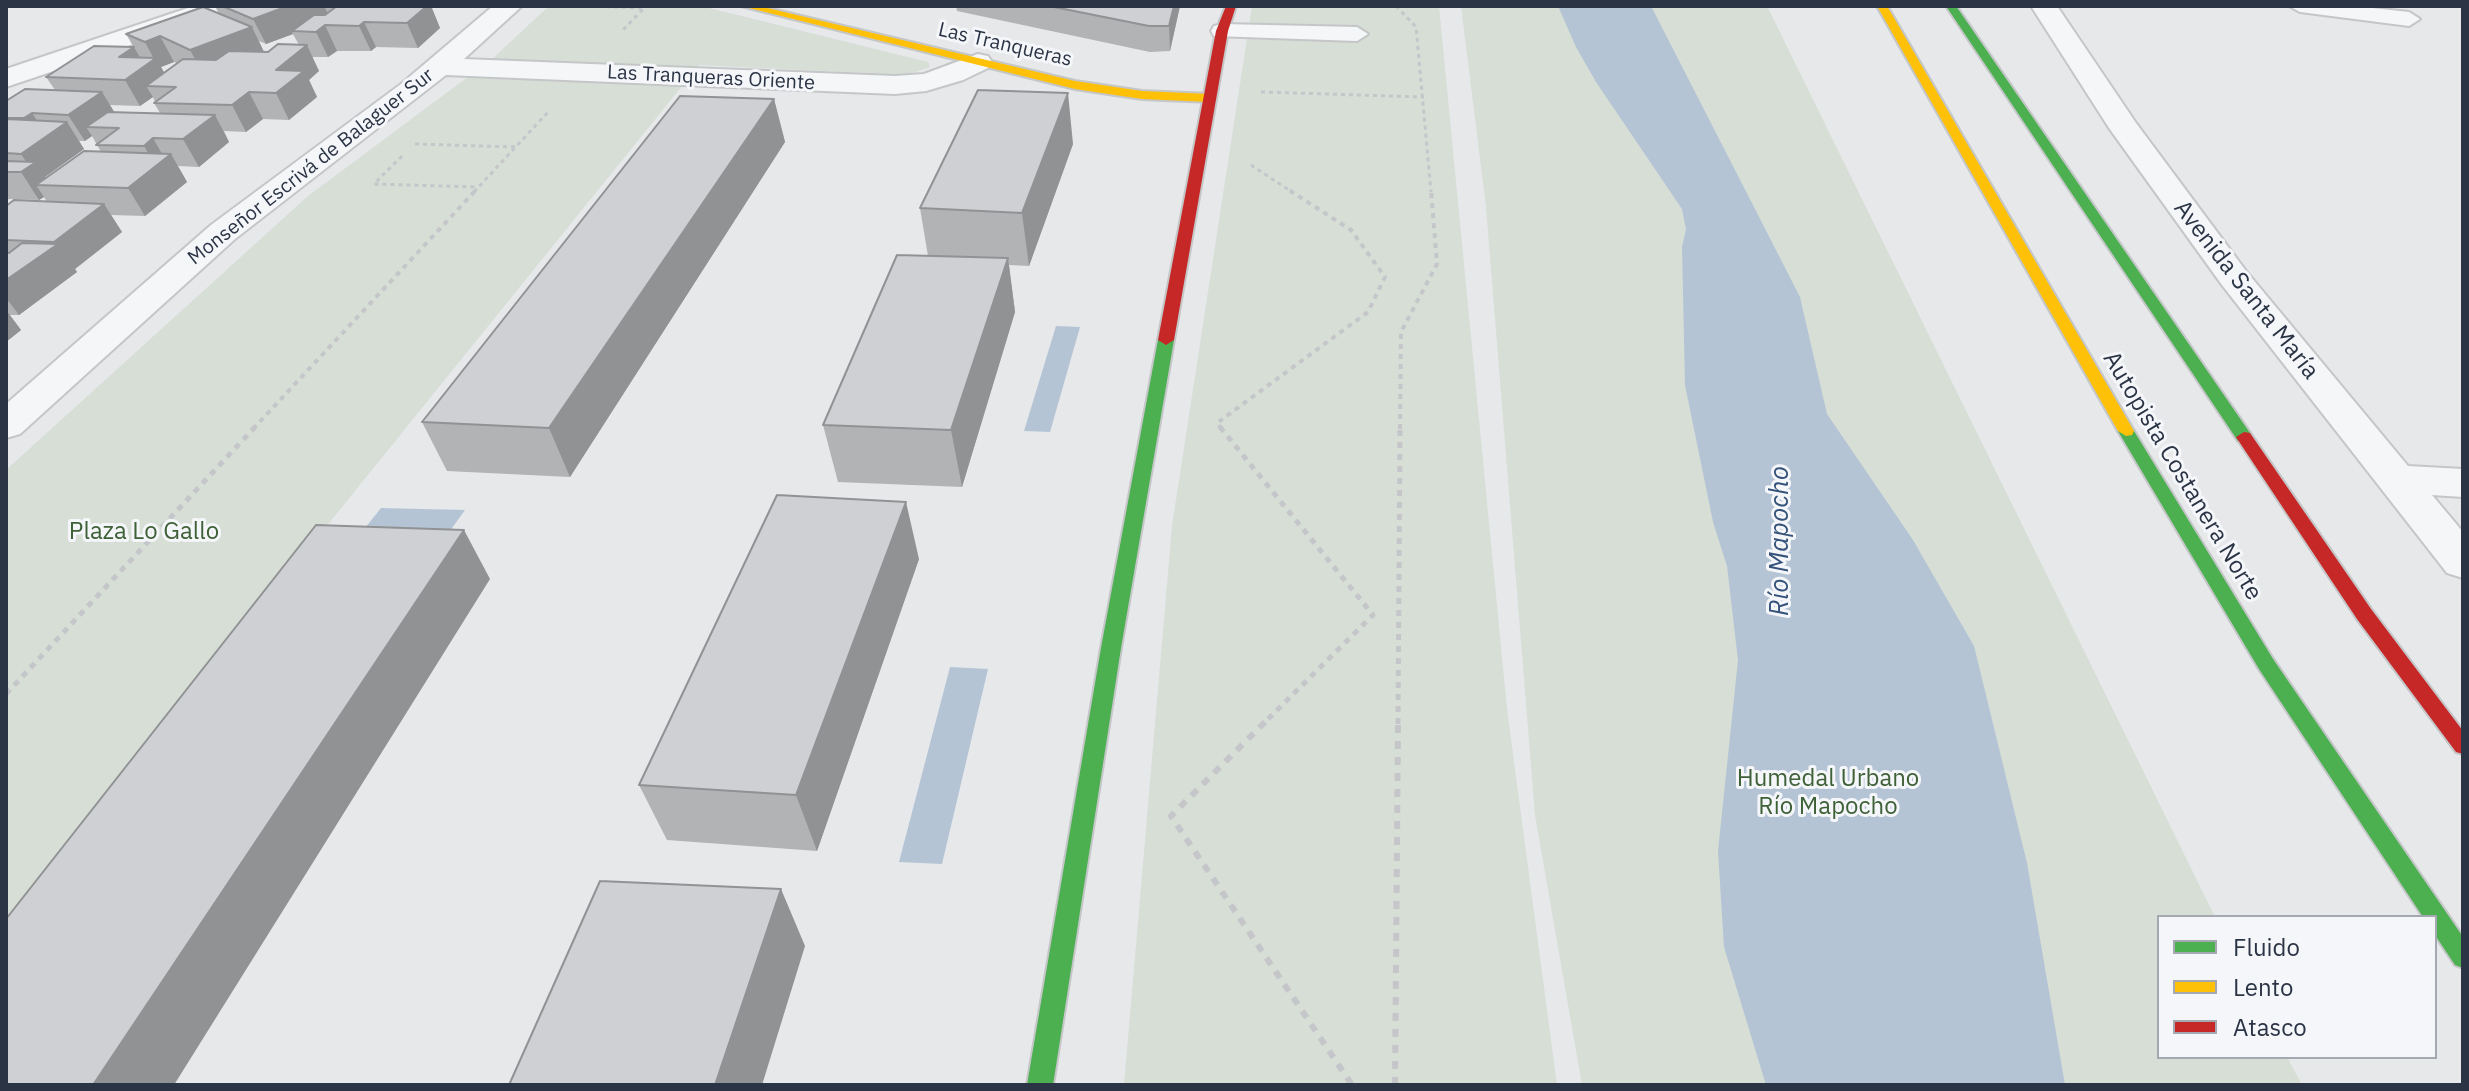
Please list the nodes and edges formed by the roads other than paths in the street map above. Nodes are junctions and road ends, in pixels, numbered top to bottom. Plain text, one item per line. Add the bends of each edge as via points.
1 (220, 6) edge
2 (509, 6) edge
3 (746, 6) edge
4 (1882, 6) edge
5 (1951, 6) edge
6 (2044, 6) edge
7 (2300, 6) edge
8 (1224, 15) edge
9 (2409, 19) dead end
10 (1357, 34) dead end
11 (978, 62) junction
12 (439, 66) junction
13 (6, 78) edge
14 (1210, 98) junction
15 (6, 425) edge
16 (2397, 479) junction
17 (2463, 483) edge
18 (2463, 562) edge
19 (2463, 746) edge
20 (2435, 915) edge
21 (2437, 918) edge
22 (2463, 957) edge
23 (1040, 1085) edge

1 - 13 street
2 - 12 street, Monseñor Escrivá de Balaguer Sur
3 - 11 main road, Las Tranqueras
4 - 20 main road, Autopista Costanera Norte via 2266,664
5 - 19 main road via 2364,614
6 - 16 street, Avenida Santa María via 2196,227
7 - 9 lane
8 - 10 lane
8 - 14 main road
11 - 12 street, Las Tranqueras Oriente via 926,82 895,85
11 - 14 main road, Las Tranqueras via 1075,85
12 - 15 street, Monseñor Escrivá de Balaguer Sur via 252,209
14 - 23 main road via 1111,648
16 - 17 street
16 - 18 street, Avenida Santa María
21 - 22 main road, Autopista Costanera Norte

